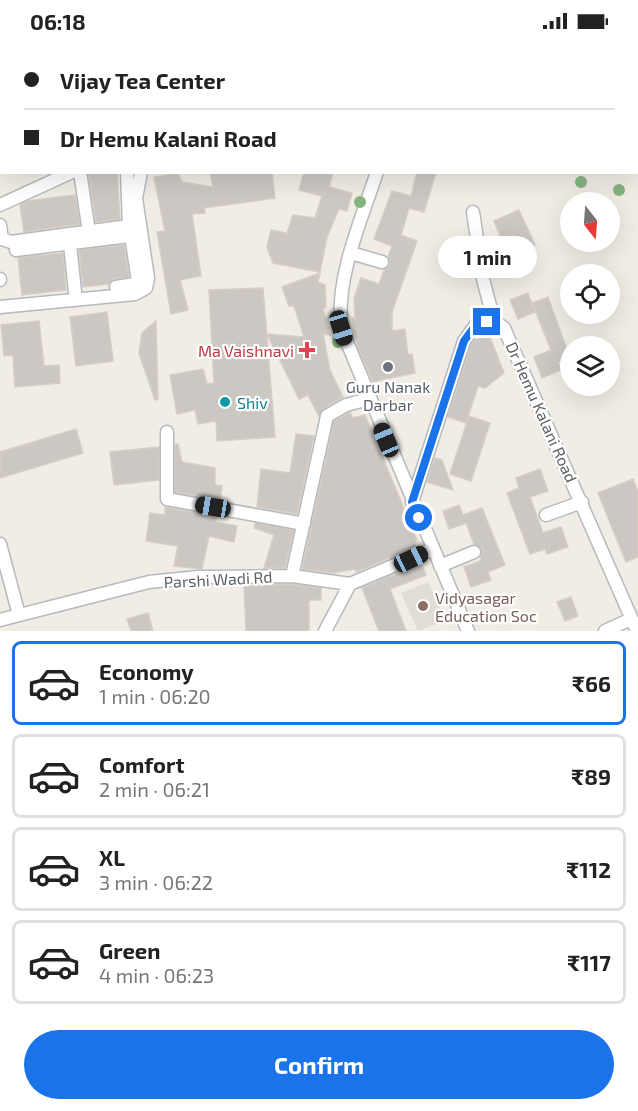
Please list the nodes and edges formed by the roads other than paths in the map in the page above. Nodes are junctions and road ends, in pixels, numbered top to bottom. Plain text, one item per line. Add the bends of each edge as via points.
1 (68, 174) edge
2 (80, 174) edge
3 (127, 174) edge
4 (141, 174) edge
5 (376, 174) edge
6 (0, 205) edge
7 (473, 212) dead end
8 (0, 225) edge
9 (89, 232) junction
10 (137, 235) junction
11 (70, 243) junction
12 (16, 250) dead end
13 (351, 253) junction
14 (382, 262) dead end
15 (75, 292) junction
16 (55, 294) dead end
17 (0, 307) edge
18 (494, 321) junction
19 (369, 399) junction
20 (167, 432) dead end
21 (412, 502) junction
22 (582, 502) junction
23 (546, 515) dead end
24 (304, 524) junction
25 (0, 544) edge
26 (433, 549) junction
27 (474, 552) dead end
28 (440, 566) junction
29 (292, 576) junction
30 (350, 584) junction
31 (19, 615) junction
32 (631, 619) junction
33 (0, 620) edge
34 (325, 631) edge
35 (468, 631) edge
36 (604, 631) edge
37 (637, 631) edge

1 - 6 street
2 - 9 street
3 - 9 street via 130,225
4 - 10 street via 136,198
5 - 13 street
7 - 18 street
8 - 9 street via 2,239 11,242
10 - 11 street
10 - 15 street via 136,283
10 - 17 street via 148,283 141,292
11 - 12 street
11 - 15 street
13 - 14 street
13 - 19 street via 339,309 341,328
15 - 16 street
18 - 21 street via 475,326 464,341
18 - 22 street, Dr Hemu Kalani Road via 504,328
19 - 21 street
19 - 24 street via 346,405 327,416
20 - 24 street via 167,499
21 - 26 street
22 - 23 street
22 - 32 street, Dr Hemu Kalani Road
24 - 29 street
25 - 31 street
26 - 28 street
26 - 30 street
27 - 28 street
28 - 35 street
29 - 30 street, Parshi Wadi Rd
29 - 31 street, Parshi Wadi Rd via 241,575 149,582
30 - 34 street
31 - 33 street, Parshi Wadi Rd
32 - 36 street
32 - 37 street, Dr Hemu Kalani Road

